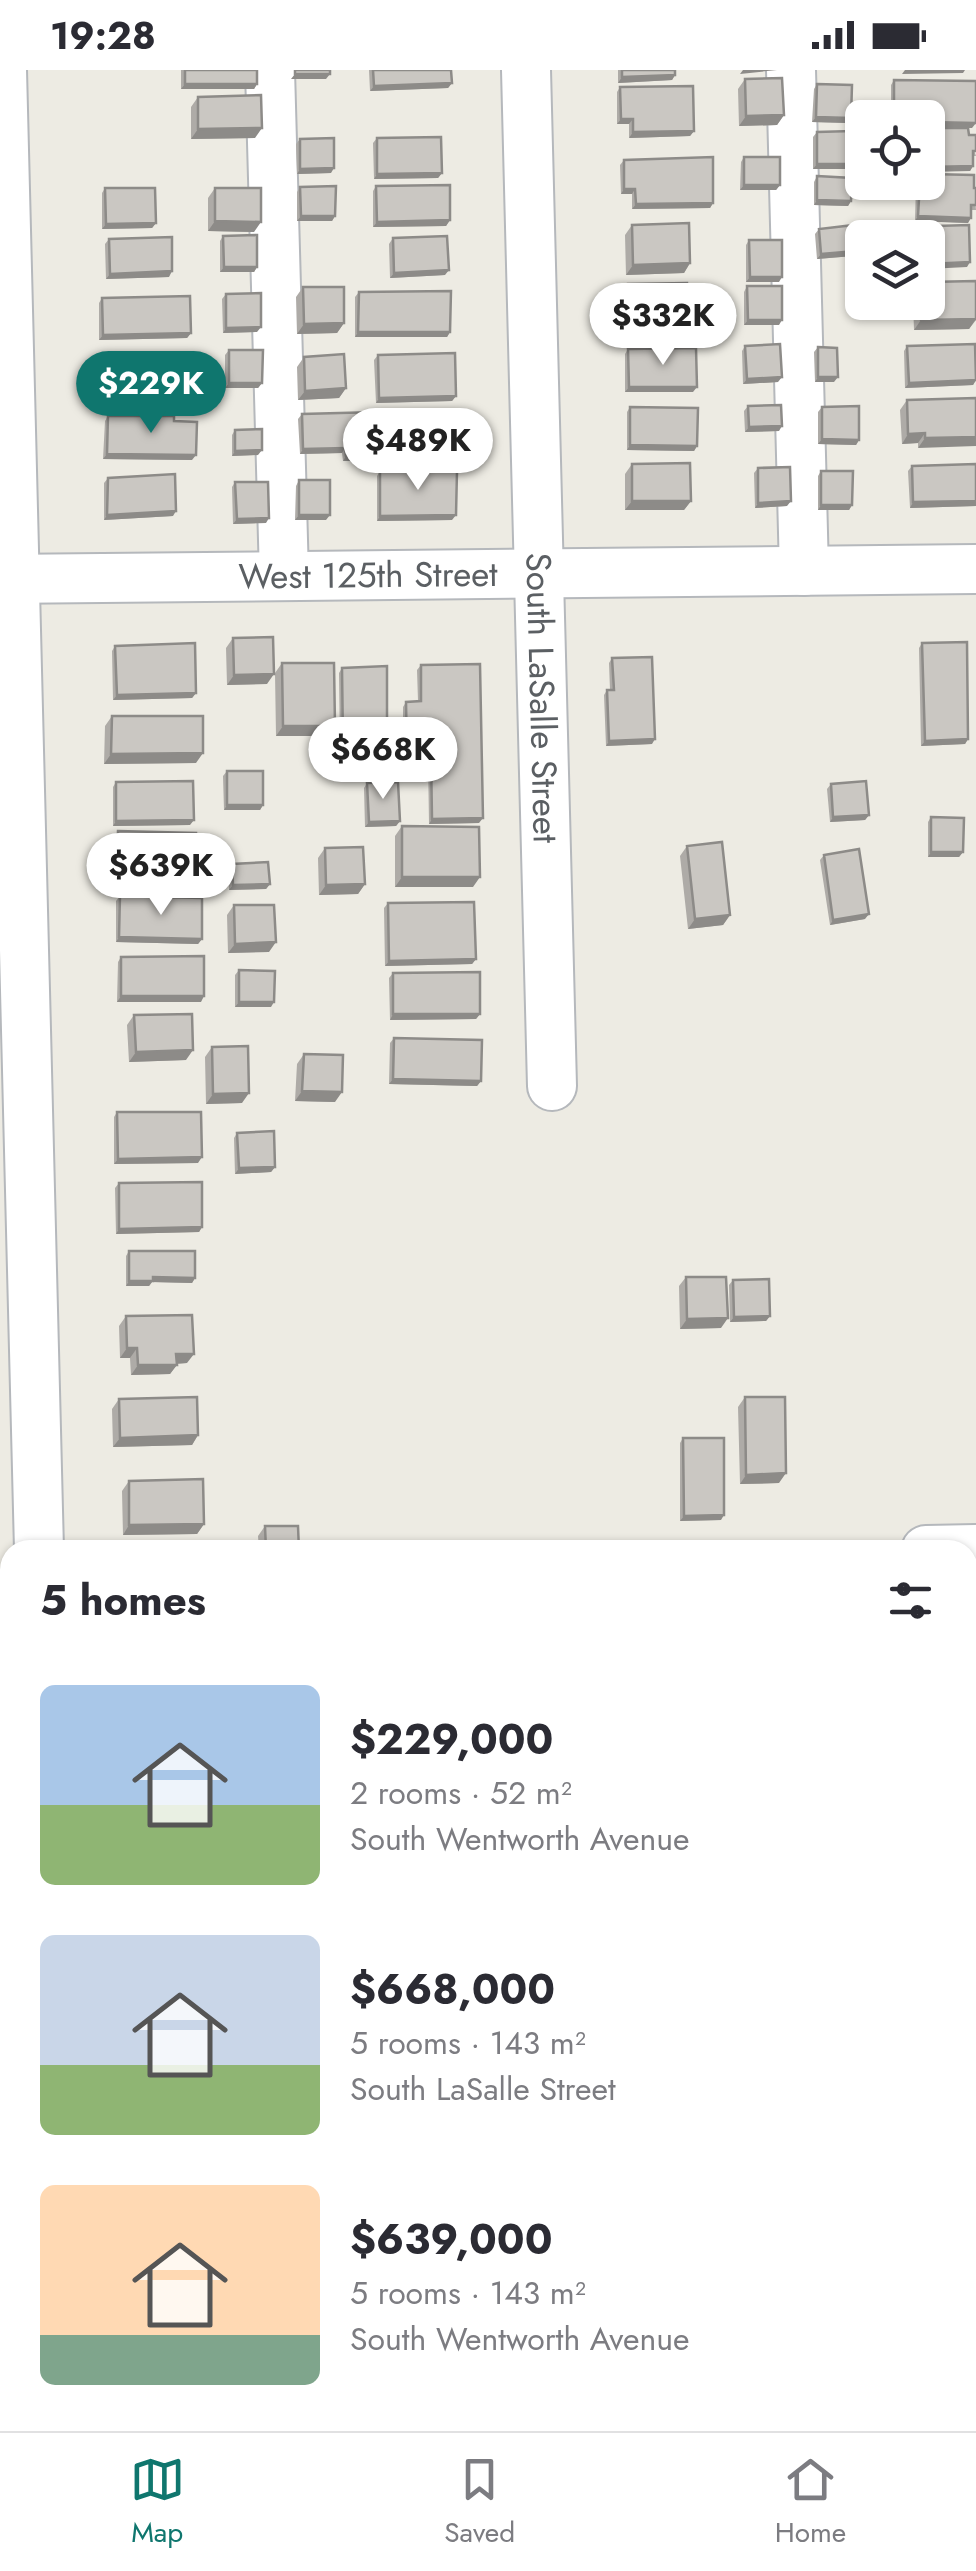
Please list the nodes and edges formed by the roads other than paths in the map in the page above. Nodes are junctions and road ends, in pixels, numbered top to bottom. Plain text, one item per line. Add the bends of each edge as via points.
1 (2, 70) edge
2 (270, 70) edge
3 (526, 70) edge
4 (792, 70) edge
5 (976, 569) edge
6 (804, 571) junction
7 (539, 575) junction
8 (284, 576) junction
9 (7, 579) edge
10 (552, 1086) dead end
11 (39, 1540) edge

1 - 9 street
2 - 8 street
3 - 7 street, South LaSalle Street
4 - 6 street
5 - 6 street, West 125th Street
6 - 7 street, West 125th Street
7 - 8 street, West 125th Street
7 - 10 street, South LaSalle Street
8 - 9 street, West 125th Street
9 - 11 street

